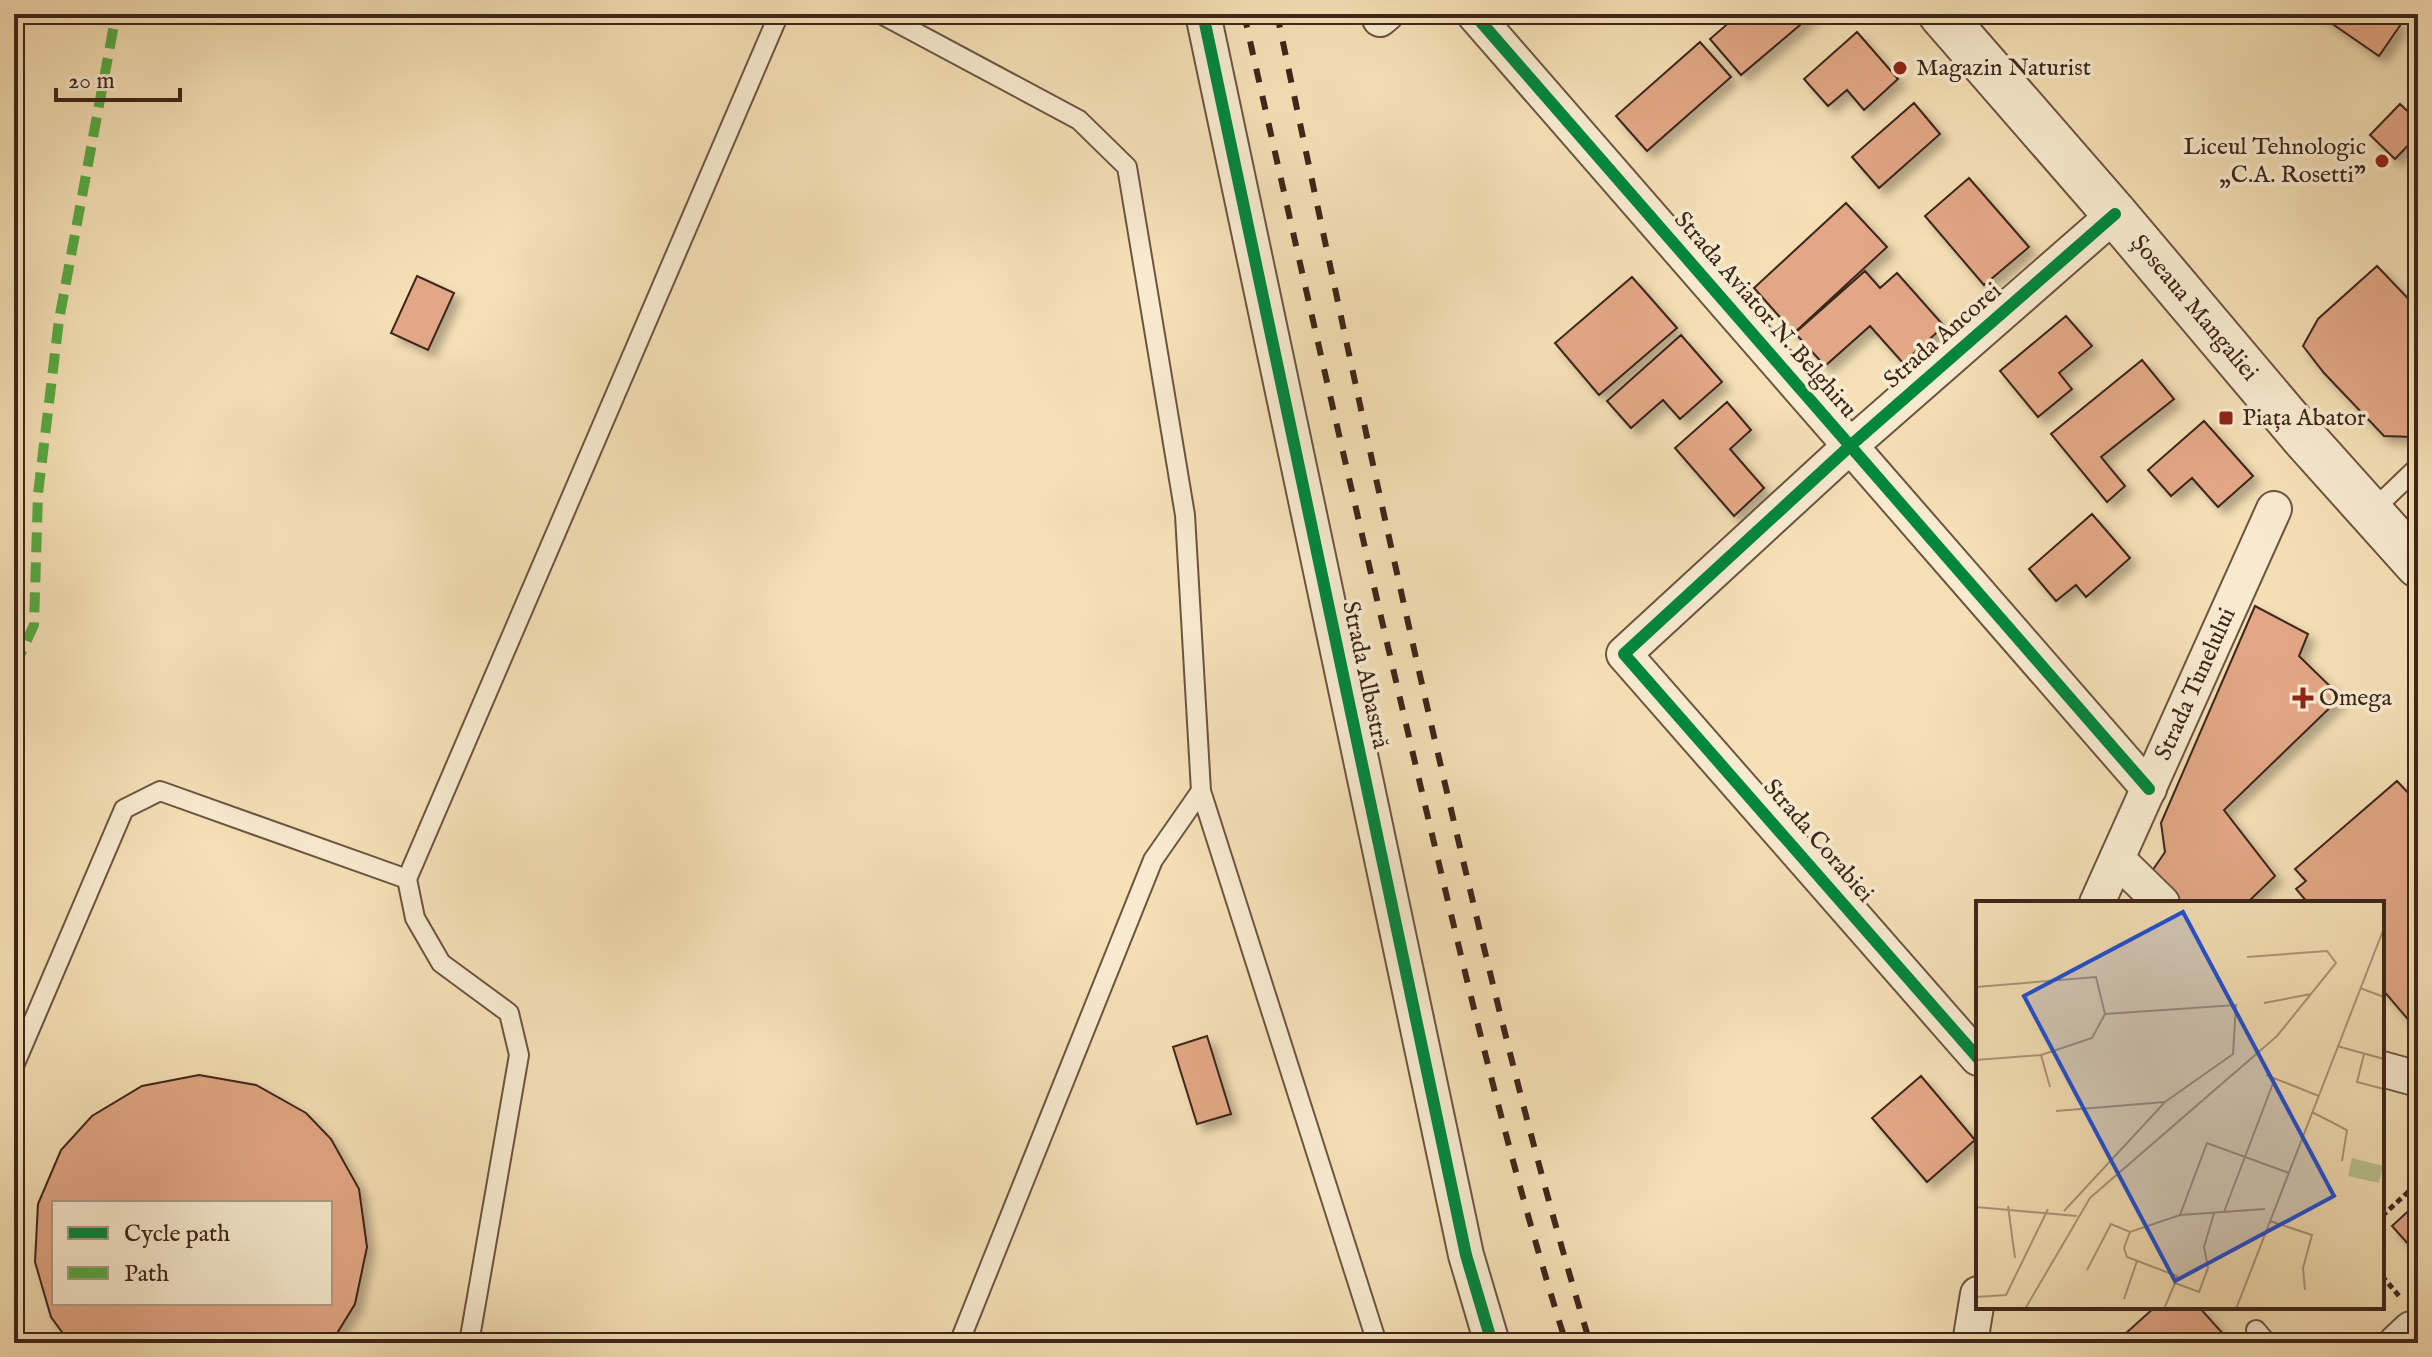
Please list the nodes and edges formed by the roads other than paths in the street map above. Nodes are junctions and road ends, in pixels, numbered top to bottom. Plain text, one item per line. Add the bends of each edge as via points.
1 (779, 14) edge
2 (881, 14) edge
3 (1203, 14) edge
4 (1474, 14) edge
5 (1941, 14) edge
6 (2115, 214) junction
7 (1850, 446) junction
8 (2418, 467) edge
9 (2274, 509) dead end
10 (2372, 511) junction
11 (2418, 565) edge
12 (1624, 654) joint
13 (2149, 789) junction
14 (1201, 791) junction
15 (2117, 859) junction
16 (407, 879) junction
17 (2098, 901) edge
18 (2160, 901) edge
19 (1976, 1056) edge
20 (14, 1066) edge
21 (2384, 1070) edge
22 (2418, 1079) edge
23 (1976, 1306) edge
24 (2418, 1337) edge
25 (469, 1343) edge
26 (959, 1343) edge
27 (1377, 1343) edge
28 (1492, 1343) edge
29 (1970, 1343) edge
30 (2396, 1343) edge

1 - 16 lane
2 - 14 lane via 1079,120 1127,167 1185,515
3 - 28 street, Strada Albastră via 1466,1255
4 - 7 street, Strada Aviator N. Belghiru
5 - 6 street, Șoseaua Mangaliei
6 - 7 street, Strada Ancorei
6 - 10 street, Șoseaua Mangaliei
7 - 12 street, Strada Ancorei
7 - 13 street, Strada Aviator N. Belghiru
8 - 10 lane
9 - 13 street, Strada Tunelului
10 - 11 street, Șoseaua Mangaliei
12 - 19 street, Strada Corabiei
13 - 15 street, Strada Tunelului
14 - 26 lane via 1153,860
14 - 27 lane
15 - 17 street, Strada Tunelului
15 - 18 street
16 - 20 lane via 160,791 124,809
16 - 25 lane via 415,918 441,963 509,1013 519,1055
21 - 22 street
23 - 29 street
24 - 30 street via 2411,1329

